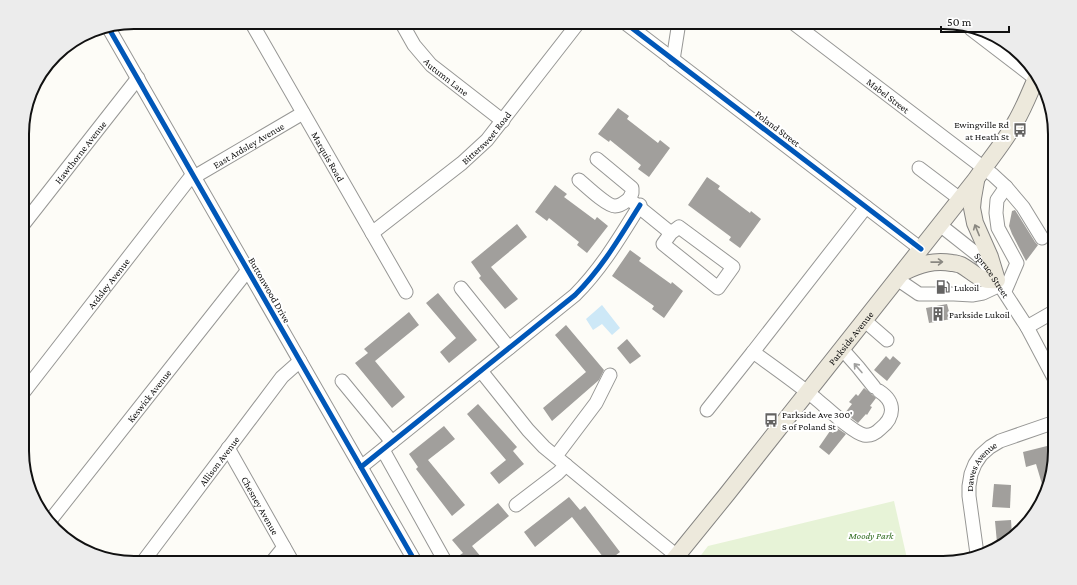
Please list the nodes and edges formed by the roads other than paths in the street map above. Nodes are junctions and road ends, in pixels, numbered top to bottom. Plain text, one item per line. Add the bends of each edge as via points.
1 (255, 29) edge
2 (405, 29) edge
3 (574, 29) edge
4 (633, 29) edge
5 (678, 29) edge
6 (801, 29) edge
7 (111, 32) edge
8 (981, 36) edge
9 (673, 60) junction
10 (1024, 68) edge
11 (138, 78) junction
12 (1034, 83) edge
13 (303, 113) junction
14 (503, 121) junction
15 (597, 159) dead end
16 (919, 168) dead end
17 (980, 173) junction
18 (193, 175) junction
19 (579, 180) dead end
20 (1006, 187) junction
21 (960, 199) junction
22 (636, 204) junction
23 (866, 207) junction
24 (29, 217) edge
25 (940, 225) junction
26 (372, 233) junction
27 (671, 233) junction
28 (1042, 238) dead end
29 (921, 249) junction
30 (248, 270) junction
31 (899, 277) junction
32 (1000, 285) junction
33 (461, 288) dead end
34 (406, 292) dead end
35 (1048, 315) edge
36 (864, 320) junction
37 (1027, 327) junction
38 (887, 340) dead end
39 (509, 348) junction
40 (842, 349) junction
41 (753, 352) junction
42 (300, 361) junction
43 (1048, 367) edge
44 (481, 371) junction
45 (610, 375) dead end
46 (342, 381) dead end
47 (29, 385) edge
48 (807, 392) junction
49 (707, 410) dead end
50 (1048, 424) edge
51 (387, 446) junction
52 (228, 448) junction
53 (556, 456) junction
54 (566, 465) junction
55 (361, 467) junction
56 (516, 505) dead end
57 (53, 517) edge
58 (284, 546) junction
59 (976, 550) edge
60 (147, 556) edge
61 (276, 556) edge
62 (289, 556) edge
63 (412, 556) edge
64 (442, 556) edge
65 (671, 556) edge
66 (676, 556) edge

1 - 13 street, Marquis Road
2 - 14 street, Autumn Lane via 414,45 431,64
3 - 14 street, Bittersweet Road
4 - 9 street, Poland Street
5 - 9 street
6 - 17 street, Mabel Street
7 - 11 street, Buttonwood Drive
8 - 10 street
9 - 23 street, Poland Street
11 - 18 street, Buttonwood Drive
11 - 24 street, Hawthorne Avenue
12 - 17 main road, Parkside Avenue via 1003,143
13 - 18 street, East Ardsley Avenue
13 - 26 street, Marquis Road
14 - 26 street, Bittersweet Road via 471,155
15 - 22 street via 632,188
16 - 21 street
17 - 20 street, Mabel Street
17 - 21 main road, Parkside Avenue
32 -> 17 main road via 975,223 972,208
18 - 30 street, Buttonwood Drive
18 - 47 street, Ardsley Avenue
19 - 22 street via 614,206
20 - 28 street, Mabel Street via 1023,207
20 - 32 street via 997,200 998,228 1017,263
21 - 25 main road, Parkside Avenue
22 - 27 street
22 - 39 street via 600,267 588,282
23 - 29 street, Poland Street
23 - 41 street
25 - 29 main road, Parkside Avenue
25 - 32 street, Spruce Street via 978,255
26 - 34 street, Marquis Road
27 - 27 street via 679,227 733,267 718,288 663,244
29 - 31 main road, Parkside Avenue
30 - 42 street, Buttonwood Drive
30 - 57 street, Keswick Avenue
31 - 32 street via 919,294 972,295
31 -> 32 main road via 917,266 945,262 959,264 978,276
31 - 36 main road, Parkside Avenue
32 - 37 street, Spruce Street
33 - 39 street
35 - 37 street
36 - 38 street
36 - 40 main road, Parkside Avenue
37 - 43 street, Spruce Street
39 - 44 street
40 - 48 main road, Parkside Avenue
48 -> 40 street via 854,430 864,435 875,434 887,423 890,402
41 - 48 street
41 - 49 street
42 - 52 street, Allison Avenue via 282,376
42 - 55 street, Buttonwood Drive
44 - 51 street
44 - 53 street via 528,430
45 - 53 street via 596,404
46 - 51 street
48 - 66 main road, Parkside Avenue
50 - 59 street, Dawes Avenue via 1000,441 981,455 975,464 968,496
51 - 55 street
51 - 64 street
52 - 58 street, Chesney Avenue
52 - 60 street, Allison Avenue
53 - 54 street
54 - 56 street
54 - 65 street via 635,522
55 - 63 street, Buttonwood Drive
58 - 61 street
58 - 62 street, Chesney Avenue

